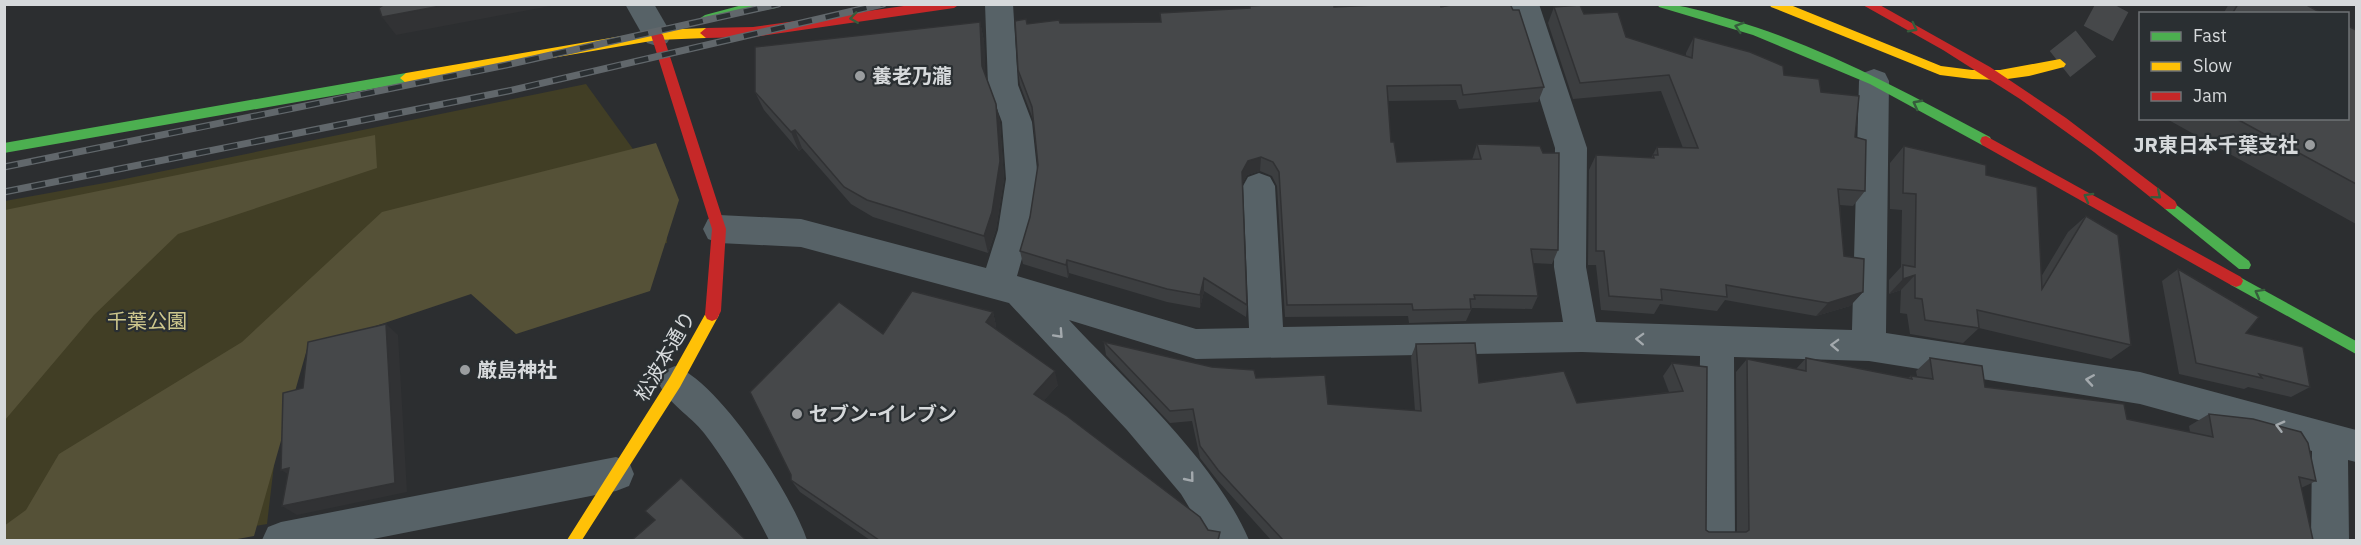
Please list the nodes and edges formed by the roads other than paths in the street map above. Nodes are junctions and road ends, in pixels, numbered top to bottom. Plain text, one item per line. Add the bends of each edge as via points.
1 (639, 4) edge
2 (776, 4) edge
3 (954, 4) edge
4 (999, 4) edge
5 (1524, 4) edge
6 (1663, 4) edge
7 (1775, 4) edge
8 (1867, 4) edge
9 (657, 35) junction
10 (2060, 64) tunnel mouth
11 (1874, 81) junction
12 (4, 148) edge
13 (1259, 186) dead end
14 (719, 229) junction
15 (1008, 288) junction
16 (1582, 337) junction
17 (1717, 341) junction
18 (1267, 343) junction
19 (2351, 345) edge
20 (1869, 346) junction
21 (675, 382) junction
22 (2343, 443) edge
23 (616, 474) junction
24 (281, 540) edge
25 (574, 540) edge
26 (789, 540) edge
27 (1230, 540) edge
28 (1716, 540) edge
29 (2330, 540) edge

1 - 9 street
2 - 9 street via 728,12
3 -> 9 street via 753,32
4 - 15 street via 1003,85 1017,122 1022,179
5 - 16 street via 1571,148 1570,267
11 -> 6 street via 1757,32
7 - 10 street via 1825,22 1912,63 1949,74 1980,79 2010,77
8 -> 19 street via 1959,51 2044,109
9 - 12 street
9 - 14 street, 松波本通り
19 -> 11 street
11 - 20 street
13 - 18 street
14 - 15 street via 801,233
14 - 21 street, 松波本通り via 714,311
15 - 18 street via 1196,344
15 -> 27 street via 1139,419 1194,482
17 -> 16 street
16 - 18 street
20 -> 17 street
17 - 28 street
22 -> 20 street via 2140,388
21 - 23 street, 松波本通り
21 - 26 street via 715,420 755,477
22 - 29 street
23 - 24 street
23 - 25 street, 松波本通り

